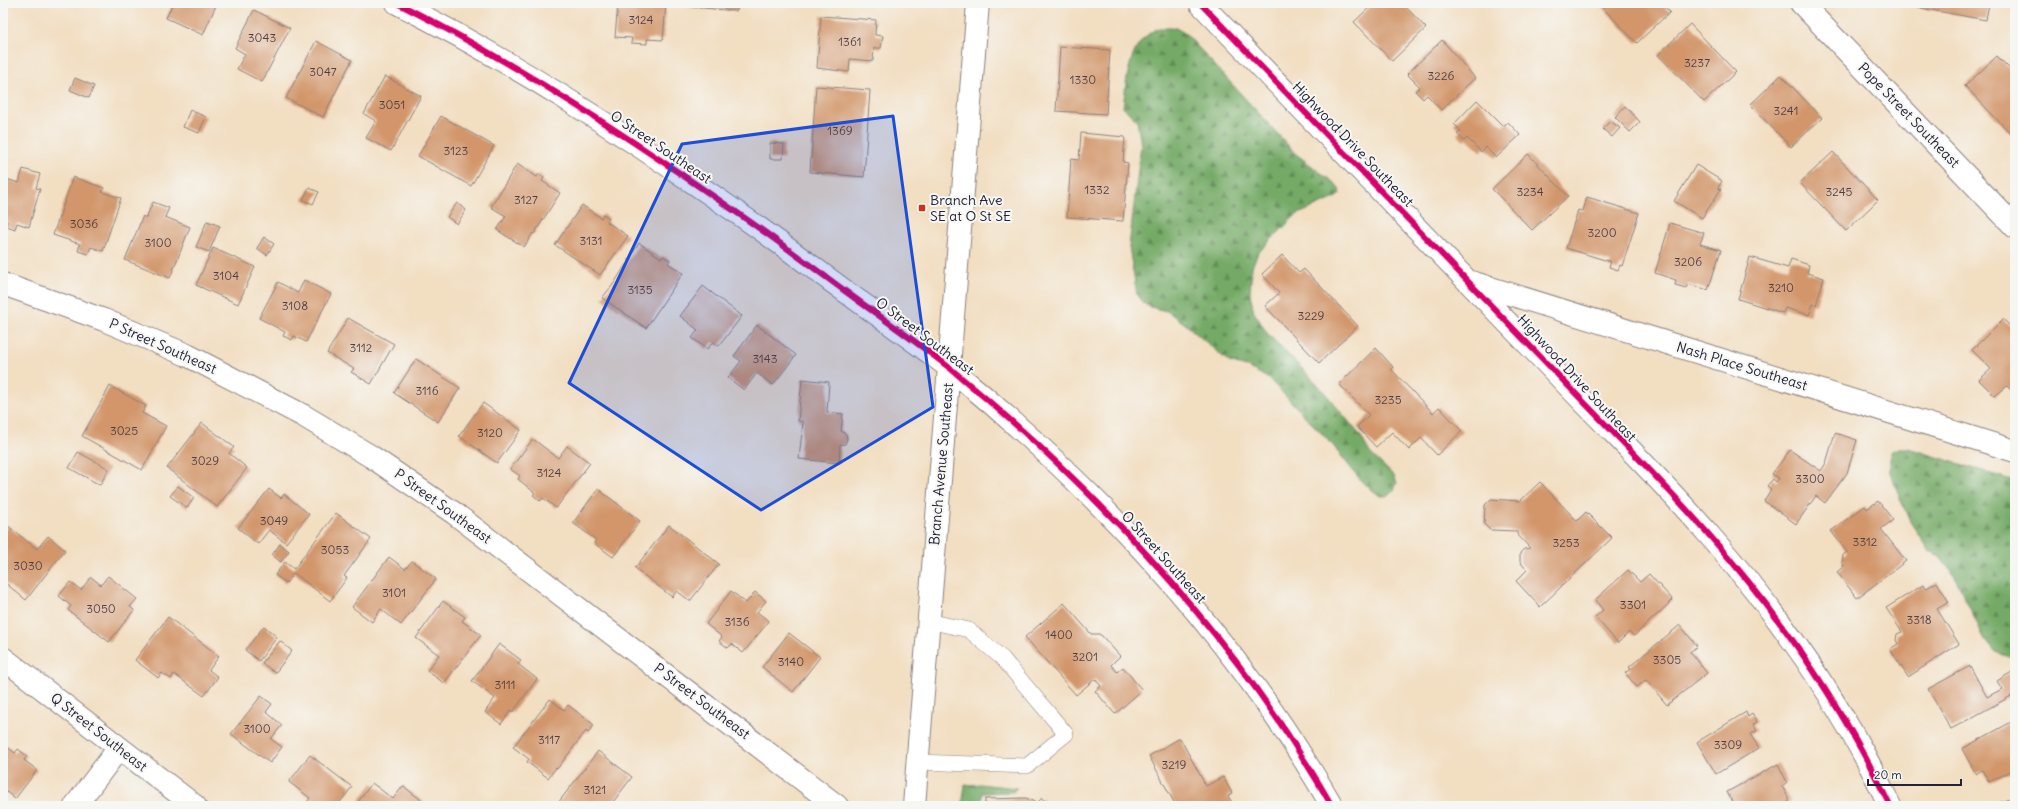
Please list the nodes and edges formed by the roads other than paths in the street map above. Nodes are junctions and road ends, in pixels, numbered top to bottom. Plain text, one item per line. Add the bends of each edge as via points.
1 (397, 3) edge
2 (978, 3) edge
3 (1200, 3) edge
4 (1801, 3) edge
5 (2015, 227) edge
6 (1470, 282) junction
7 (3, 284) edge
8 (949, 368) junction
9 (2015, 451) edge
10 (928, 621) junction
11 (3, 658) edge
12 (119, 748) junction
13 (917, 762) junction
14 (75, 806) edge
15 (195, 806) edge
16 (837, 806) edge
17 (914, 806) edge
18 (1332, 806) edge
19 (1890, 806) edge

1 - 8 street, O Street Southeast via 532,78 648,151 788,249
2 - 8 street, Branch Avenue Southeast
3 - 6 street, Highwood Drive Southeast
4 - 5 street, Pope Street Southeast
6 - 9 street, Nash Place Southeast
6 - 19 street, Highwood Drive Southeast via 1708,533 1746,578 1822,684
7 - 16 street, P Street Southeast via 104,320 187,355 304,416 372,457 449,509
8 - 10 street, Branch Avenue Southeast
8 - 18 street, O Street Southeast via 1078,483 1166,576 1262,696
10 - 13 street, Branch Avenue Southeast
10 - 13 lane via 969,630 1003,659 1066,734 1027,766
11 - 12 street, Q Street Southeast
12 - 14 street
12 - 15 street, Q Street Southeast
13 - 17 street, Branch Avenue Southeast

